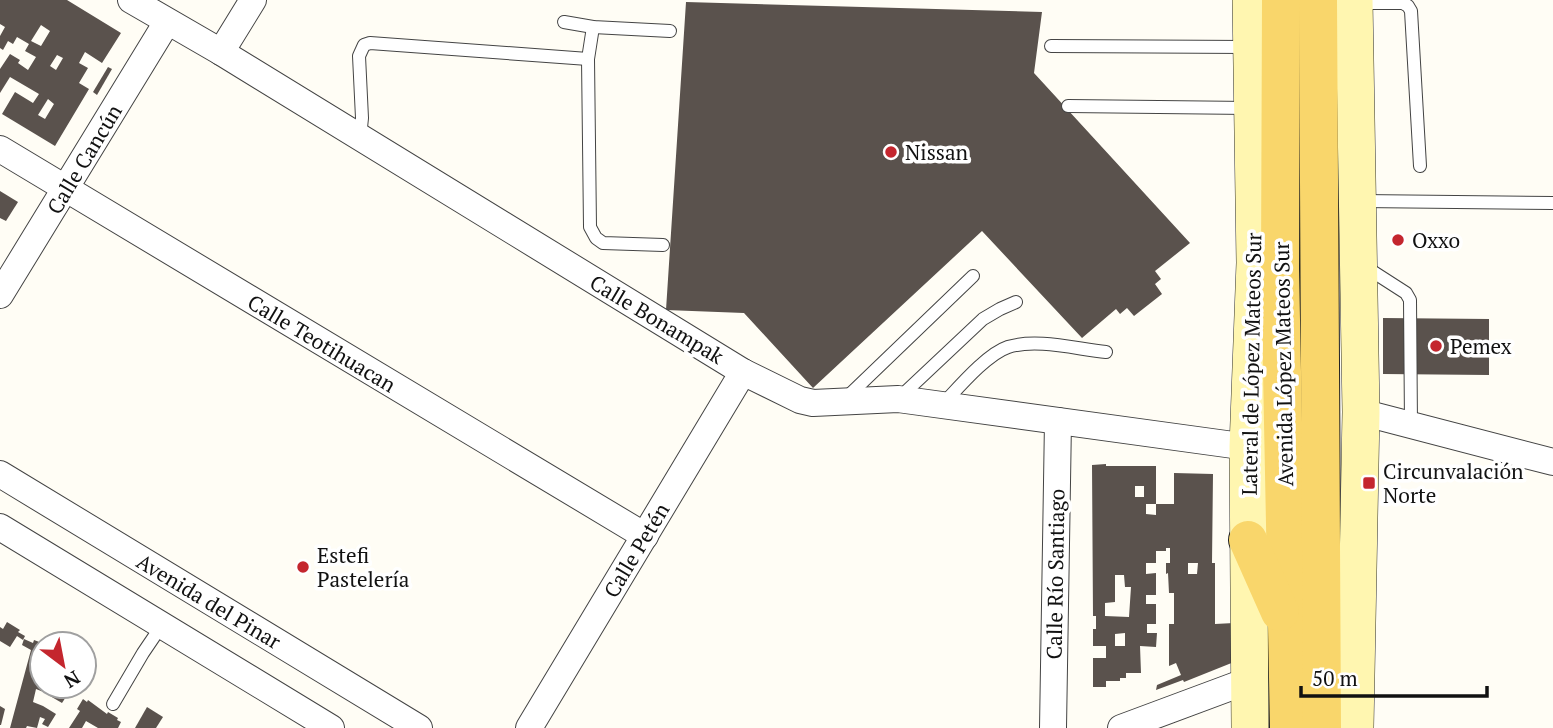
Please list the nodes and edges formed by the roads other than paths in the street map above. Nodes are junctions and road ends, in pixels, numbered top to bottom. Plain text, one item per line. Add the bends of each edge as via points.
1 (131, 0) edge
2 (253, 0) edge
3 (1251, 0) edge
4 (1281, 0) edge
5 (1342, 1) edge
6 (167, 22) junction
7 (564, 22) dead end
8 (593, 27) junction
9 (670, 31) dead end
10 (1051, 46) dead end
11 (1252, 47) junction
12 (221, 52) junction
13 (588, 59) junction
14 (1068, 106) dead end
15 (1262, 115) junction
16 (360, 137) junction
17 (0, 149) edge
18 (1420, 166) dead end
19 (65, 188) junction
20 (1357, 201) junction
21 (1553, 203) edge
22 (663, 245) dead end
23 (1358, 262) junction
24 (973, 276) dead end
25 (0, 295) edge
26 (1016, 302) dead end
27 (1106, 352) dead end
28 (743, 372) junction
29 (898, 399) junction
30 (842, 401) junction
31 (942, 405) junction
32 (1361, 412) junction
33 (1058, 421) junction
34 (1411, 425) junction
35 (1248, 447) junction
36 (1553, 462) edge
37 (0, 474) edge
38 (0, 527) edge
39 (645, 536) junction
40 (1248, 540) junction
41 (162, 625) junction
42 (1287, 628) junction
43 (1250, 680) junction
44 (113, 704) dead end
45 (331, 728) edge
46 (419, 728) edge
47 (529, 728) edge
48 (1053, 728) edge
49 (1121, 728) edge
50 (1251, 728) edge
51 (1289, 728) edge
52 (1322, 728) edge
53 (1356, 728) edge

1 - 6 street, Calle Bonampak
2 - 12 street
3 - 11 main road, Lateral de López Mateos Sur
4 - 15 main road, Avenida López Mateos Sur
5 - 18 lane via 1403,3 1411,10
5 - 20 main road
5 - 52 main road, Avenida López Mateos Sur
6 - 12 street, Calle Bonampak
6 - 19 street, Calle Cancún
7 - 8 lane
8 - 9 lane
8 - 13 lane
10 - 11 lane
11 - 15 main road, Lateral de López Mateos Sur
12 - 16 street, Calle Bonampak
13 - 16 lane via 364,45 359,56
13 - 22 lane via 592,233 603,243
14 - 15 lane
15 - 35 main road, Lateral de López Mateos Sur
15 - 42 main road, Avenida López Mateos Sur via 1280,269
16 - 28 street, Calle Bonampak
17 - 19 street, Calle Teotihuacan
19 - 25 street, Calle Cancún
19 - 39 street, Calle Teotihuacan
20 - 21 lane
20 - 23 main road
23 - 32 main road
23 - 34 lane via 1410,300
24 - 30 lane
26 - 29 lane via 983,319
27 - 31 lane via 1032,343 1007,347 982,363
28 - 30 street, Calle Bonampak via 800,400
28 - 39 street, Calle Petén
29 - 30 street, Calle Bonampak
29 - 31 street, Calle Bonampak
31 - 33 street, Calle Bonampak
32 - 34 street
32 - 53 main road
33 - 35 street, Calle Bonampak
33 - 48 street, Calle Río Santiago
34 - 36 street
35 - 40 main road, Lateral de López Mateos Sur
37 - 46 street, Avenida del Pinar
38 - 41 street
39 - 47 street, Calle Petén
40 - 42 main road
40 - 43 main road, Lateral de López Mateos Sur
41 - 44 lane
41 - 45 street
42 - 51 main road, Avenida López Mateos Sur
43 - 49 street
43 - 50 main road, Lateral de López Mateos Sur

